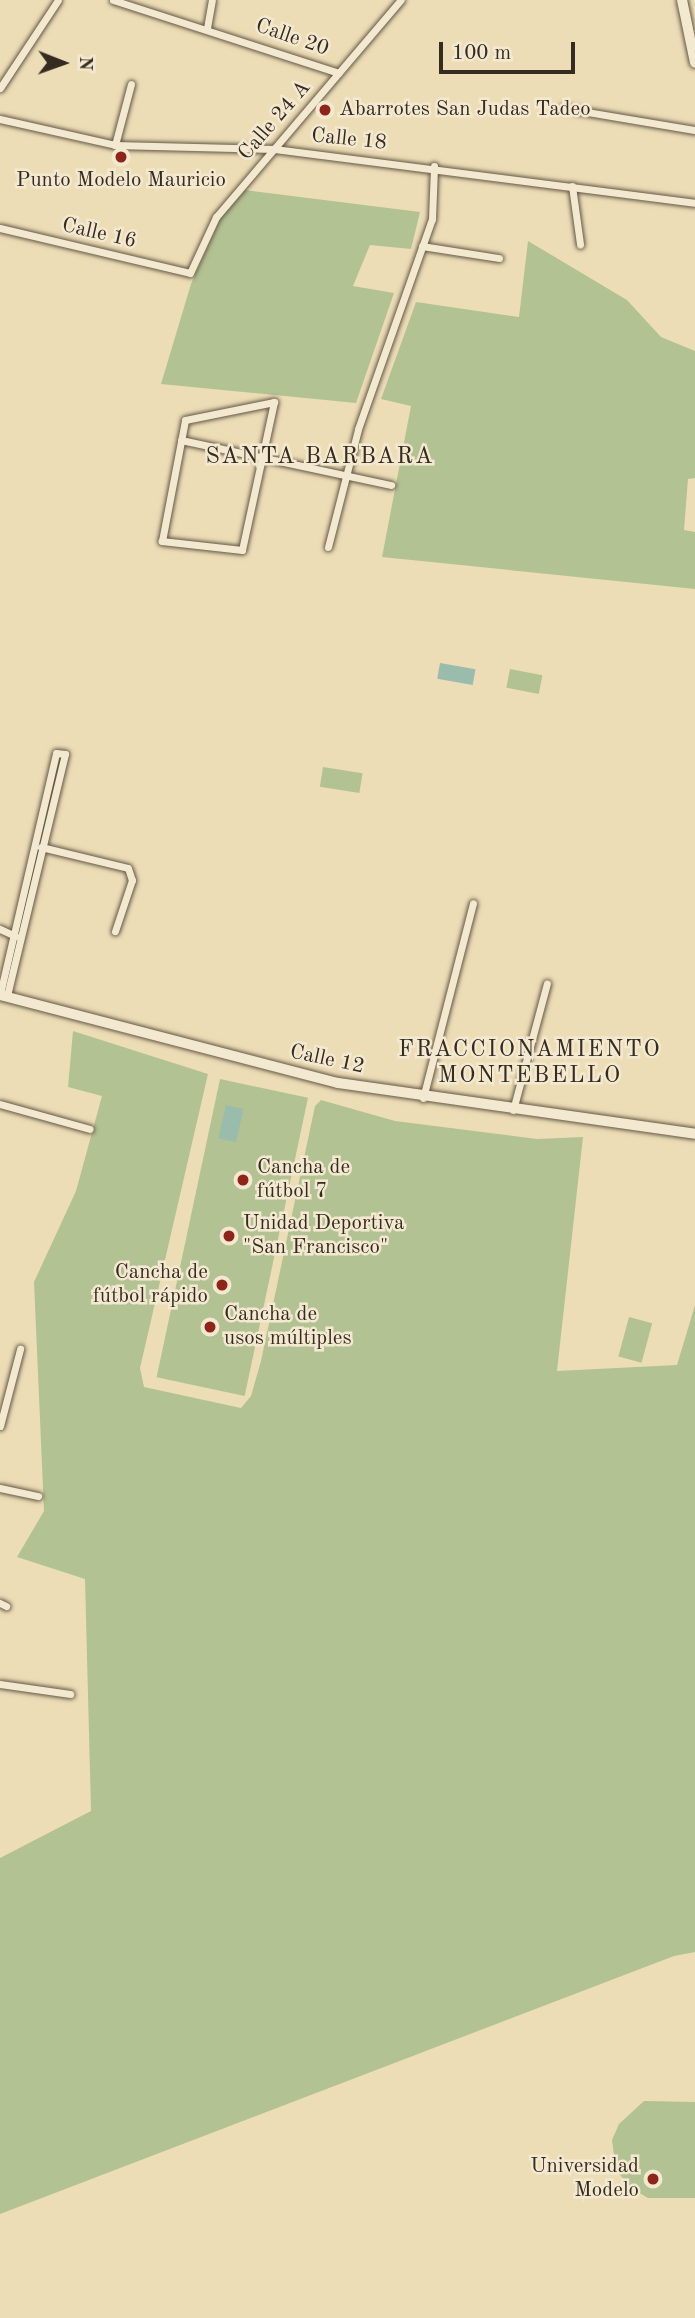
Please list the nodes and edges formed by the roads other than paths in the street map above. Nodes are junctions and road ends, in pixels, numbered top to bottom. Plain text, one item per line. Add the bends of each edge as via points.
1 (58, 0) edge
2 (113, 0) edge
3 (212, 0) edge
4 (401, 0) edge
5 (682, 0) edge
6 (207, 28) junction
7 (695, 63) edge
8 (339, 72) junction
9 (131, 84) dead end
10 (0, 88) edge
11 (563, 108) dead end
12 (0, 119) edge
13 (695, 130) edge
14 (115, 145) junction
15 (274, 149) junction
16 (434, 166) junction
17 (572, 186) junction
18 (695, 203) edge
19 (0, 228) edge
20 (580, 244) dead end
21 (422, 246) junction
22 (499, 258) dead end
23 (190, 274) joint
24 (181, 440) junction
25 (263, 456) junction
26 (346, 472) junction
27 (391, 485) dead end
28 (328, 547) dead end
29 (36, 845) junction
30 (45, 848) junction
31 (473, 903) dead end
32 (0, 929) edge
33 (115, 931) dead end
34 (12, 934) junction
35 (21, 939) junction
36 (547, 983) dead end
37 (1, 998) edge
38 (423, 1098) junction
39 (0, 1104) edge
40 (513, 1111) junction
41 (90, 1129) dead end
42 (695, 1134) edge
43 (20, 1349) dead end
44 (0, 1426) edge
45 (0, 1489) edge
46 (38, 1496) dead end
47 (0, 1684) edge
48 (70, 1694) dead end

1 - 10 street
2 - 6 street, Calle 20
3 - 6 street
4 - 8 street, Calle 24 A
5 - 7 street
6 - 8 street, Calle 20
8 - 15 street, Calle 24 A
9 - 14 street
11 - 13 street
12 - 14 street, Calle 18
14 - 15 street, Calle 18
15 - 16 street, Calle 18
15 - 23 street, Calle 24 A via 215,217
16 - 17 street, Calle 18
16 - 21 street via 432,219
17 - 18 street, Calle 18
17 - 20 street
19 - 23 street, Calle 16
21 - 22 street
21 - 26 street
24 - 25 street
24 - 25 street via 185,420 274,402
24 - 25 street via 162,541 242,551
25 - 26 street
26 - 27 street
26 - 28 street
29 - 30 street
29 - 30 street via 56,753 65,754
29 - 34 street
30 - 33 street via 128,868 132,880
30 - 35 street
31 - 38 street
32 - 34 street
34 - 35 street
34 - 37 street
35 - 37 street
36 - 40 street
37 - 38 street, Calle 12 via 318,1079
38 - 40 street, Calle 12
39 - 41 street
40 - 42 street, Calle 12
43 - 44 street
45 - 46 street
47 - 48 street

